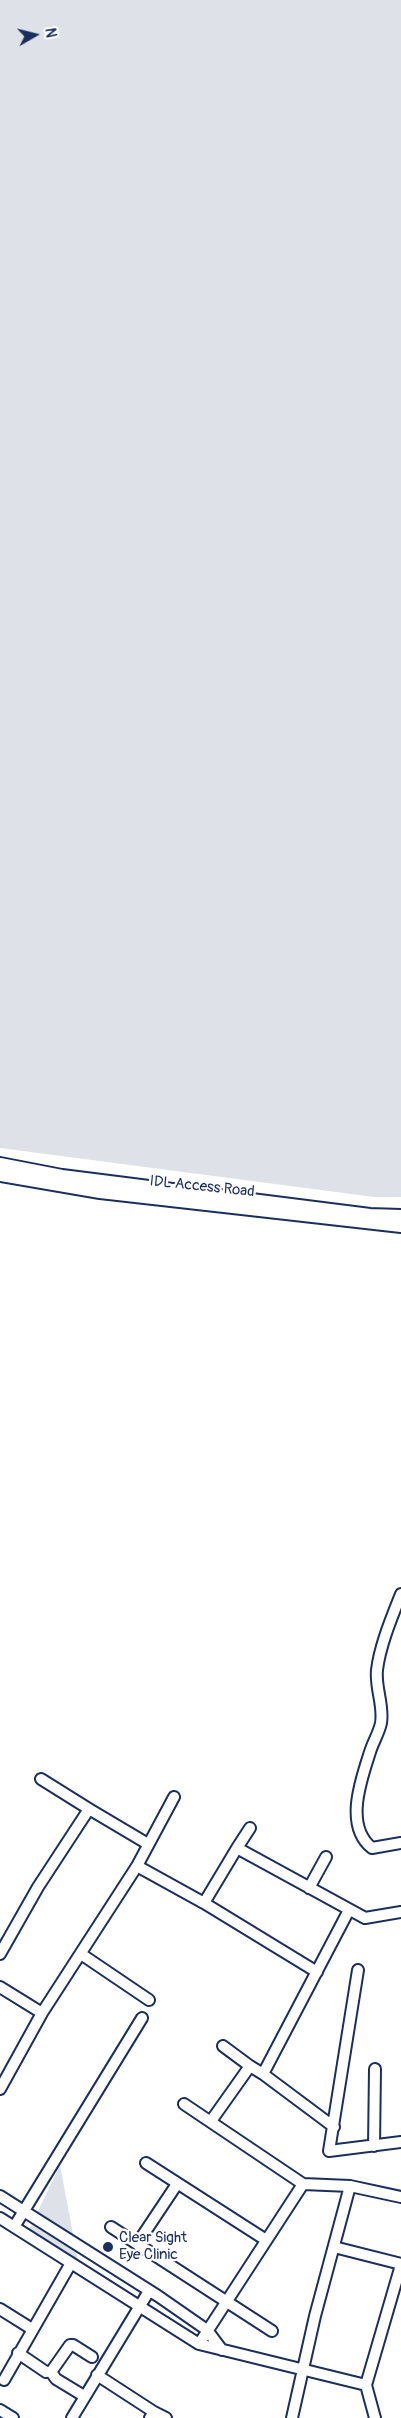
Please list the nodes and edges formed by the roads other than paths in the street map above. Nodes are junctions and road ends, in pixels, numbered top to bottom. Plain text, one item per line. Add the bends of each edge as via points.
1 (0, 1164) edge
2 (0, 1175) edge
3 (401, 1216) edge
4 (401, 1226) edge
5 (401, 1594) edge
6 (41, 1779) dead end
7 (174, 1797) dead end
8 (89, 1809) junction
9 (250, 1828) dead end
10 (401, 1843) edge
11 (148, 1844) junction
12 (237, 1848) junction
13 (326, 1857) dead end
14 (137, 1866) junction
15 (309, 1888) junction
16 (204, 1902) junction
17 (349, 1910) junction
18 (401, 1912) edge
19 (0, 1954) edge
20 (80, 1954) junction
21 (358, 1970) dead end
22 (316, 1972) junction
23 (0, 1987) edge
24 (149, 2000) dead end
25 (42, 2013) junction
26 (142, 2018) dead end
27 (223, 2046) dead end
28 (250, 2066) junction
29 (375, 2069) dead end
30 (262, 2074) junction
31 (3, 2076) edge
32 (0, 2089) edge
33 (184, 2104) dead end
34 (211, 2121) junction
35 (334, 2127) junction
36 (401, 2142) edge
37 (374, 2146) junction
38 (146, 2163) dead end
39 (177, 2184) junction
40 (303, 2184) junction
41 (350, 2186) junction
42 (0, 2196) edge
43 (401, 2197) edge
44 (24, 2212) junction
45 (0, 2218) edge
46 (111, 2226) dead end
47 (14, 2227) junction
48 (266, 2240) junction
49 (137, 2244) junction
50 (334, 2247) junction
51 (71, 2263) junction
52 (401, 2264) edge
53 (149, 2290) junction
54 (226, 2301) junction
55 (139, 2307) junction
56 (0, 2309) edge
57 (32, 2329) junction
58 (207, 2330) junction
59 (272, 2331) dead end
60 (198, 2344) junction
61 (222, 2350) junction
62 (18, 2353) junction
63 (92, 2357) dead end
64 (304, 2371) junction
65 (46, 2372) dead end
66 (97, 2375) junction
67 (4, 2380) dead end
68 (366, 2385) junction
69 (84, 2396) junction
70 (0, 2410) edge
71 (152, 2415) edge
72 (13, 2418) edge
73 (72, 2418) edge
74 (166, 2418) edge
75 (292, 2418) edge
76 (374, 2418) edge

1 - 3 street via 100,1181 370,1215
2 - 4 street, IDL Access Road via 100,1192
5 - 10 street via 377,1672 381,1725 370,1752 356,1808 359,1828 365,1842 372,1848
6 - 8 street
7 - 11 street
8 - 11 street
8 - 19 street via 38,1887
9 - 12 street
11 - 14 street
12 - 15 street
12 - 16 street
13 - 15 street
14 - 16 street
14 - 20 street
15 - 17 street
16 - 22 street
17 - 18 street via 365,1918
17 - 22 street
20 - 24 street
20 - 25 street
21 - 35 street
22 - 30 street
23 - 25 street
25 - 31 street
26 - 44 street
27 - 28 street
28 - 30 street
28 - 34 street
29 - 37 street
30 - 35 street
31 - 32 street
33 - 34 street
34 - 40 street
35 - 37 street via 328,2151
36 - 37 street
38 - 39 street
39 - 48 street
39 - 49 street
40 - 41 street
40 - 48 street
41 - 43 street
41 - 50 street
42 - 44 street
44 - 47 street
44 - 53 street
45 - 47 street
46 - 49 street
47 - 51 street
48 - 54 street
49 - 54 street
50 - 52 street
50 - 64 street
51 - 55 street
51 - 57 street
52 - 68 street
53 - 55 street
53 - 58 street
54 - 58 street
54 - 59 street
55 - 60 street
55 - 66 street
56 - 57 street
57 - 62 street
58 - 60 street
58 - 61 street
60 - 61 street
61 - 64 street
62 - 65 street
62 - 67 street
63 - 69 street via 70,2345 51,2372 56,2379
64 - 68 street
64 - 75 street
66 - 69 street
66 - 71 street
68 - 76 street
69 - 73 street
70 - 72 street
71 - 74 street

